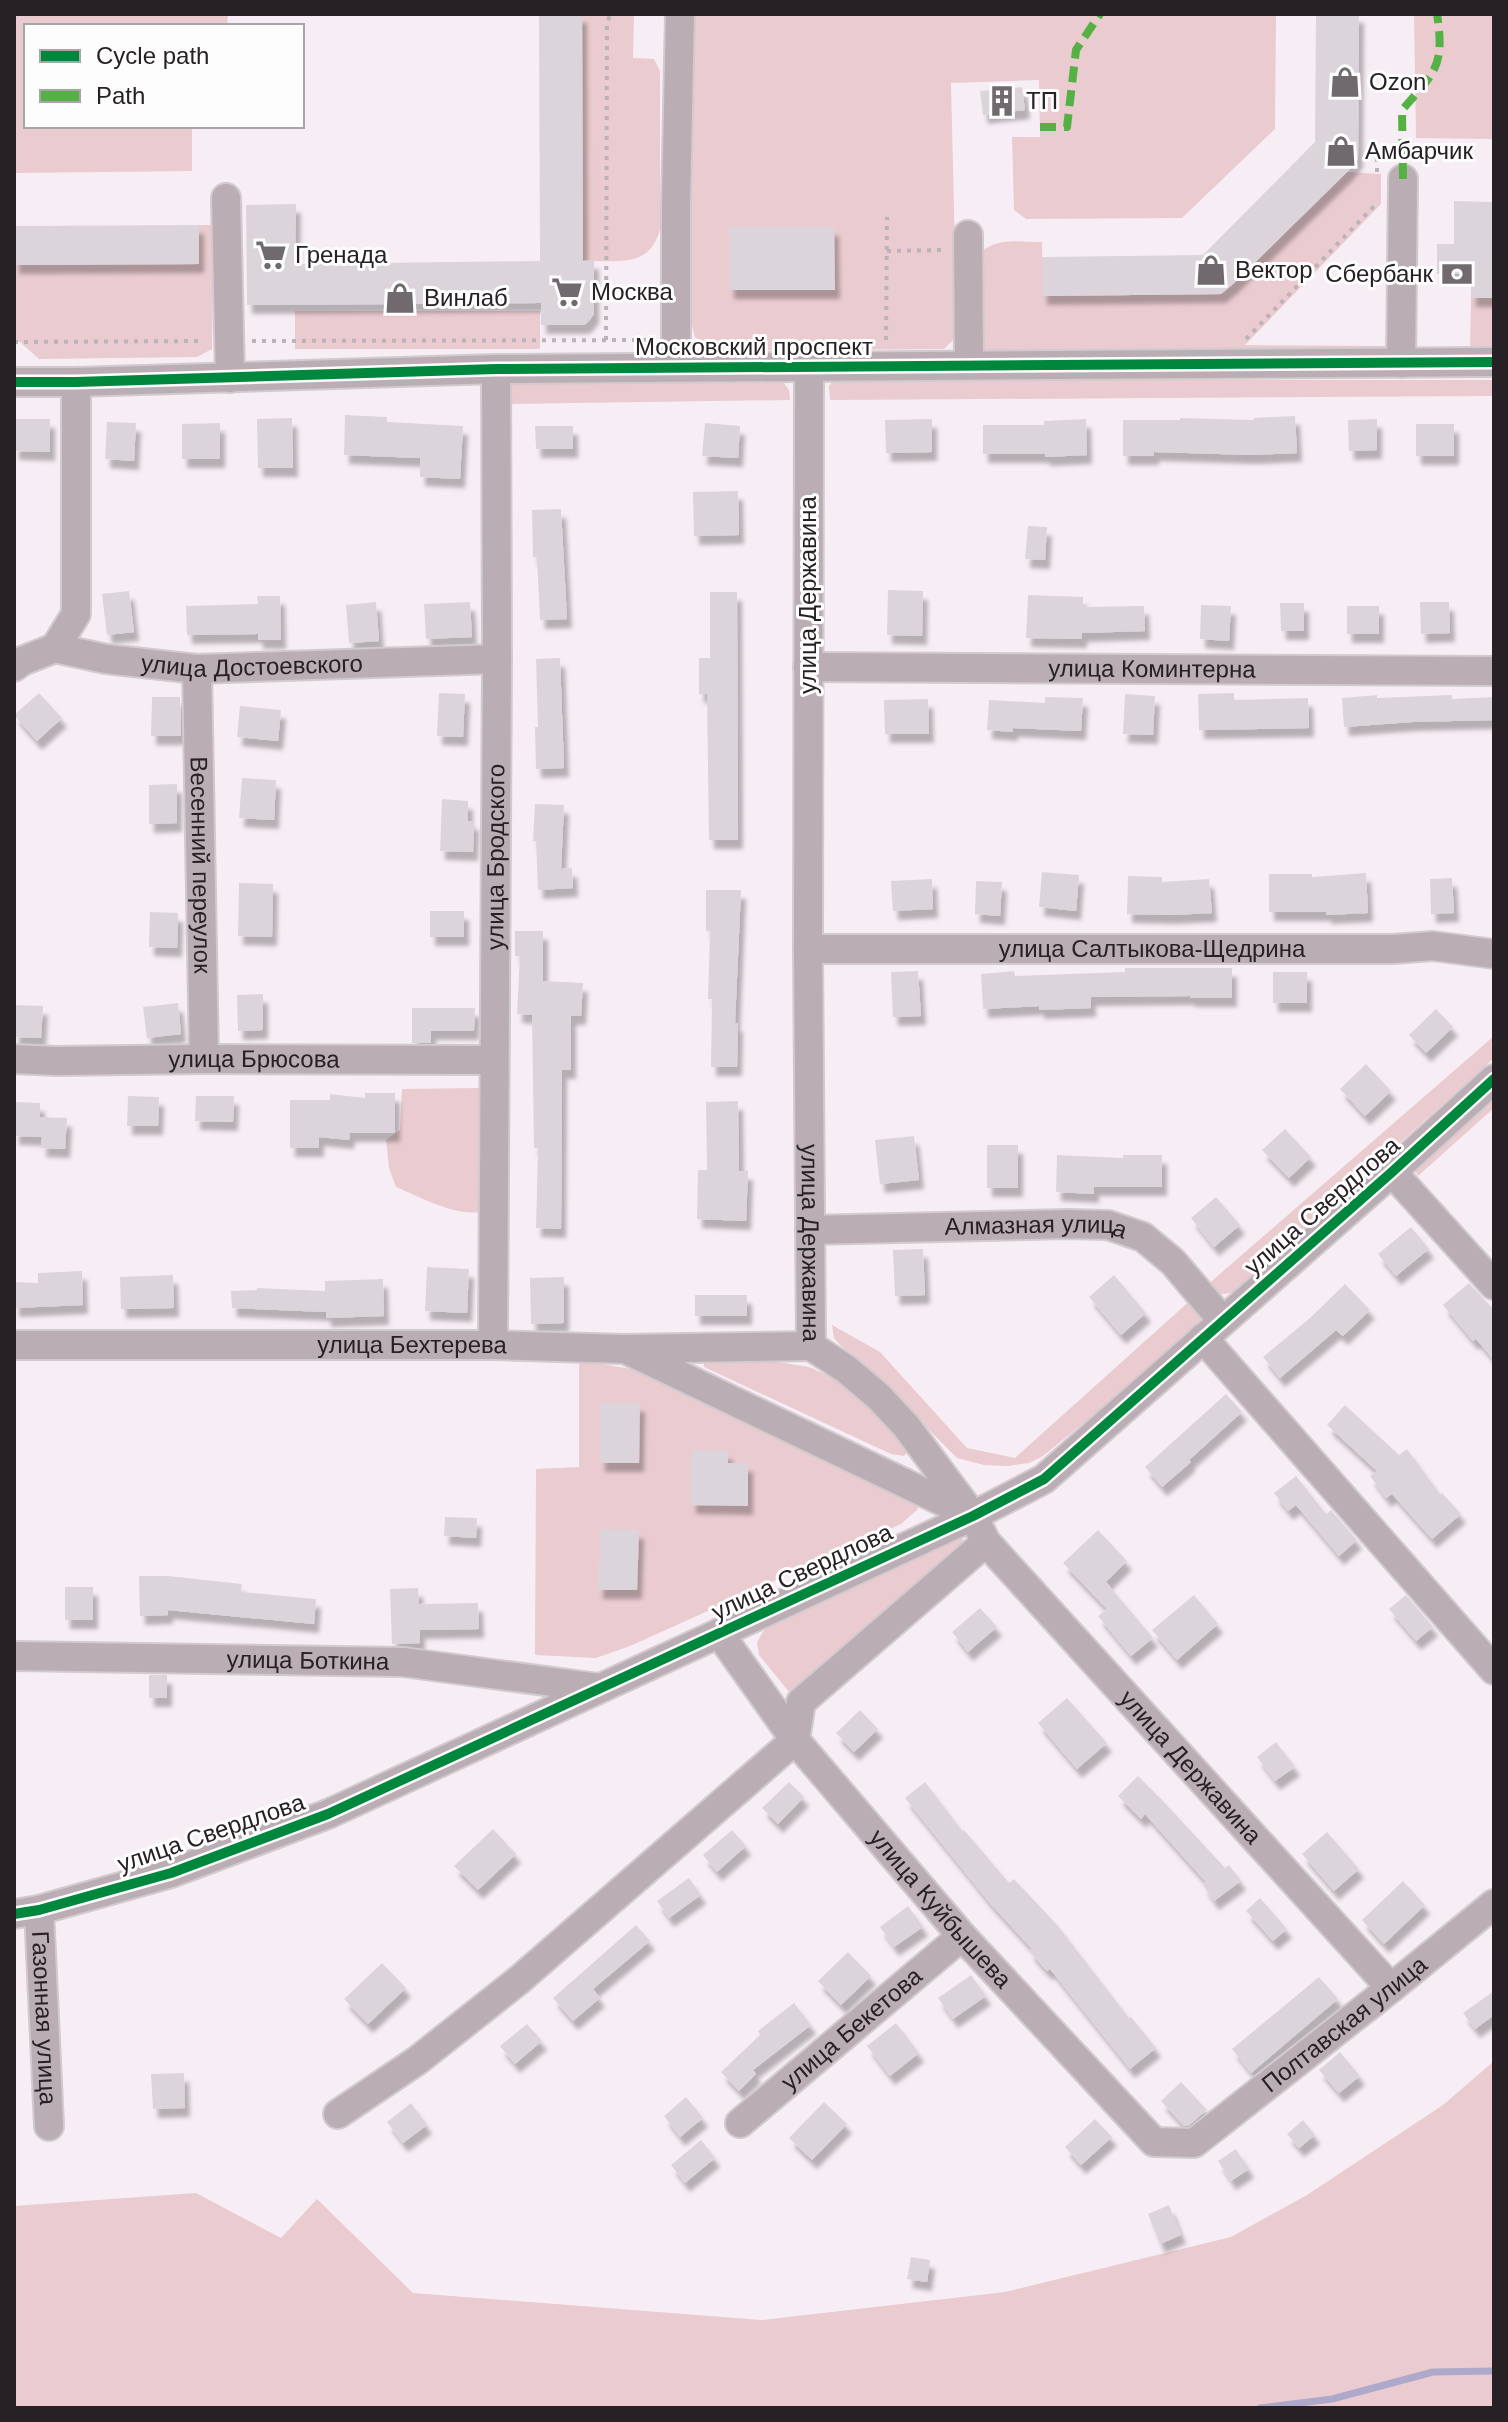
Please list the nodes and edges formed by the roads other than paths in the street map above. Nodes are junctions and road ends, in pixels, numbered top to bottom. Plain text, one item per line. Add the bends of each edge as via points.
1 (680, 14) edge
2 (1390, 178) road end
3 (226, 198) dead end
4 (958, 243) road end
5 (1494, 362) edge
6 (1401, 363) junction
7 (969, 365) junction
8 (676, 367) junction
9 (809, 367) junction
10 (496, 369) junction
11 (230, 378) junction
12 (14, 382) edge
13 (76, 382) junction
14 (55, 648) junction
15 (497, 659) junction
16 (14, 667) edge
17 (808, 667) junction
18 (197, 669) junction
19 (1494, 671) edge
20 (808, 949) junction
21 (1494, 954) edge
22 (14, 1059) edge
23 (204, 1059) junction
24 (494, 1060) junction
25 (1494, 1079) edge
26 (1392, 1172) junction
27 (810, 1230) junction
28 (1494, 1285) edge
29 (1212, 1329) junction
30 (14, 1345) edge
31 (493, 1345) junction
32 (811, 1346) junction
33 (624, 1349) junction
34 (973, 1516) junction
35 (986, 1542) junction
36 (719, 1633) junction
37 (14, 1656) edge
38 (1494, 1670) edge
39 (598, 1688) junction
40 (795, 1740) junction
41 (1494, 1904) edge
42 (26, 1912) edge
43 (962, 1936) junction
44 (1391, 1988) junction
45 (338, 2114) dead end
46 (740, 2123) dead end
47 (49, 2126) dead end
48 (1194, 2143) joint

1 - 8 street
2 - 6 street
3 - 11 street
4 - 7 street
5 - 6 street, Московский проспект
6 - 7 street, Московский проспект
7 - 9 street, Московский проспект
8 - 9 street, Московский проспект
8 - 10 street, Московский проспект
9 - 17 street, улица Державина
10 - 11 street, Московский проспект
10 - 15 street, улица Бродского
11 - 13 street, Московский проспект
12 - 13 street, Московский проспект
13 - 14 street via 76,614
14 - 16 street
14 - 18 street, улица Достоевского
15 - 18 street, улица Достоевского
15 - 24 street, улица Бродского
17 - 19 street, улица Коминтерна
17 - 20 street, улица Державина
18 - 23 street, Весенний переулок
20 - 21 street, улица Салтыкова-Щедрина via 1433,946
20 - 27 street, улица Державина
22 - 23 street, улица Брюсова
23 - 24 street, улица Брюсова
24 - 31 street, улица Бродского
25 - 26 street, улица Свердлова
26 - 28 street
26 - 29 street, улица Свердлова
27 - 29 street, Алмазная улица via 1108,1225 1143,1237 1173,1262
27 - 32 street, улица Державина
29 - 34 street, улица Свердлова via 1044,1479
29 - 38 street, Алмазная улица
30 - 31 street, улица Бехтерева
31 - 33 street, улица Бехтерева
32 - 33 street, улица Бехтерева
32 - 34 street, улица Державина via 879,1397
33 - 34 street
34 - 35 street, улица Державина
34 - 36 street, улица Свердлова
35 - 40 street via 801,1702
35 - 44 street, улица Державина
36 - 39 street, улица Свердлова
36 - 40 street, улица Куйбышева
37 - 39 street, улица Боткина via 403,1662
39 - 42 street, улица Свердлова via 328,1814 171,1873
40 - 43 street, улица Куйбышева
40 - 45 street via 519,1980 418,2060
41 - 44 street, Полтавская улица
42 - 47 street, Газонная улица
43 - 46 street, улица Бекетова
43 - 48 street, улица Куйбышева via 1154,2142
44 - 48 street, Полтавская улица

